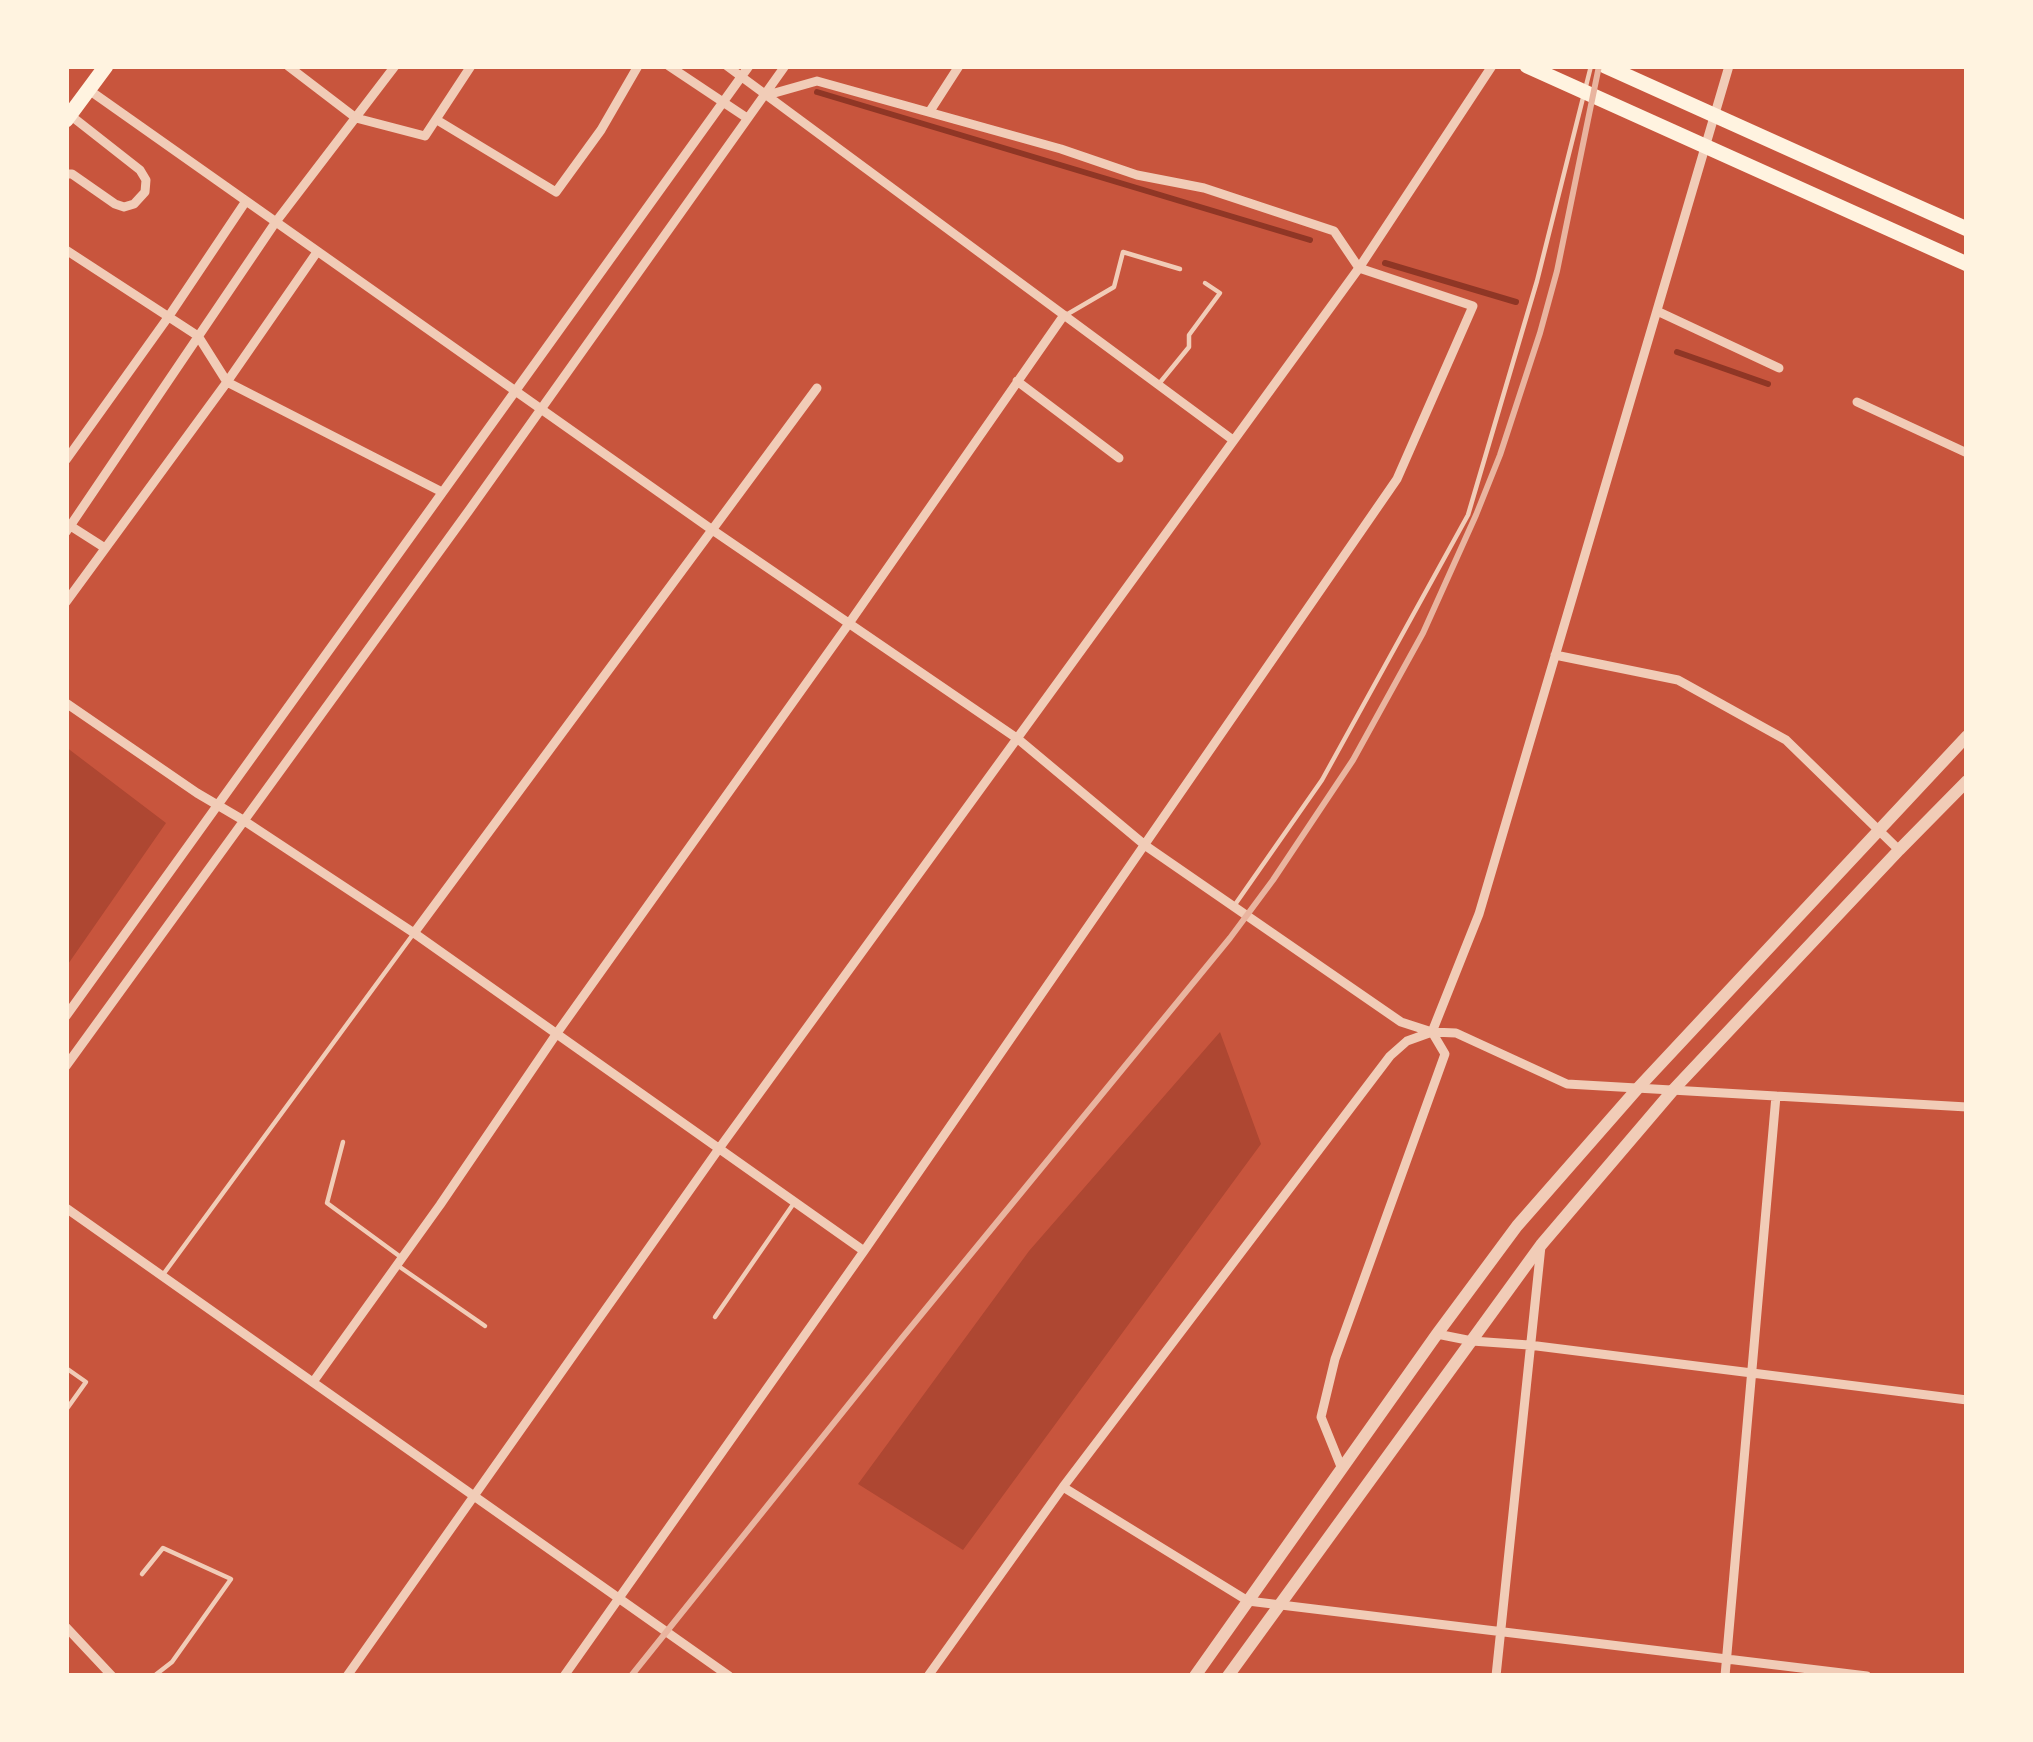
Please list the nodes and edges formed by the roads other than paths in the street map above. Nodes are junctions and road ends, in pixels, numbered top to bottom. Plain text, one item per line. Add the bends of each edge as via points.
1 (106, 66) edge
2 (288, 66) edge
3 (395, 66) edge
4 (471, 66) edge
5 (638, 66) edge
6 (669, 66) edge
7 (727, 66) edge
8 (785, 66) edge
9 (958, 66) edge
10 (1492, 66) edge
11 (1527, 66) edge
12 (1592, 66) edge
13 (1605, 66) edge
14 (1729, 66) edge
15 (745, 71) edge
16 (89, 90) junction
17 (1586, 93) junction
18 (764, 96) junction
19 (724, 102) junction
20 (931, 111) junction
21 (1715, 115) junction
22 (68, 118) edge
23 (356, 118) junction
24 (747, 118) junction
25 (436, 120) junction
26 (1706, 147) junction
27 (66, 174) edge
28 (246, 201) junction
29 (275, 223) junction
30 (1967, 230) edge
31 (66, 250) edge
32 (317, 252) junction
33 (1967, 264) edge
34 (1359, 268) junction
35 (1180, 269) dead end
36 (1205, 283) dead end
37 (1657, 311) junction
38 (1064, 315) junction
39 (169, 316) junction
40 (198, 336) junction
41 (1779, 368) dead end
42 (1017, 381) junction
43 (227, 382) junction
44 (1158, 385) junction
45 (817, 388) dead end
46 (517, 389) junction
47 (1857, 402) dead end
48 (541, 407) junction
49 (1233, 440) junction
50 (1967, 453) edge
51 (1119, 458) dead end
52 (66, 460) edge
53 (442, 492) junction
54 (67, 527) edge
55 (712, 529) junction
56 (105, 548) junction
57 (66, 602) edge
58 (850, 622) junction
59 (1555, 655) junction
60 (66, 703) edge
61 (1967, 736) edge
62 (1018, 740) junction
63 (1967, 781) edge
64 (218, 806) junction
65 (244, 820) junction
66 (1877, 830) junction
67 (1146, 846) junction
68 (1899, 850) junction
69 (1234, 906) junction
70 (414, 933) junction
71 (66, 1016) edge
72 (1432, 1032) junction
73 (557, 1033) junction
74 (66, 1066) edge
75 (1638, 1088) junction
76 (1674, 1089) junction
77 (1776, 1096) junction
78 (1967, 1107) edge
79 (344, 1142) dead end
80 (718, 1150) junction
81 (794, 1203) junction
82 (66, 1208) edge
83 (1541, 1245) junction
84 (865, 1251) junction
85 (400, 1262) junction
86 (162, 1276) junction
87 (716, 1317) dead end
88 (485, 1326) dead end
89 (1437, 1334) junction
90 (1472, 1341) junction
91 (1529, 1345) junction
92 (66, 1369) edge
93 (1752, 1372) junction
94 (313, 1382) junction
95 (1967, 1400) edge
96 (66, 1410) edge
97 (1342, 1469) junction
98 (1063, 1487) junction
99 (474, 1496) junction
100 (142, 1574) dead end
101 (620, 1599) junction
102 (1247, 1601) junction
103 (1280, 1606) junction
104 (66, 1628) edge
105 (1500, 1632) junction
106 (1727, 1659) junction
107 (112, 1676) edge
108 (154, 1676) edge
109 (346, 1676) edge
110 (565, 1676) edge
111 (729, 1676) edge
112 (928, 1676) edge
113 (1195, 1676) edge
114 (1228, 1676) edge
115 (1496, 1676) edge
116 (1725, 1676) edge
117 (1868, 1676) edge

1 - 16 main road
2 - 23 street
3 - 23 street
4 - 25 street
5 - 25 street via 556,192
6 - 19 street
7 - 15 street
8 - 18 street
9 - 20 street
10 - 34 street
11 - 17 main road
12 - 17 lane
13 - 21 main road
14 - 21 street
15 - 18 street
15 - 19 street
16 - 22 main road
16 - 28 street
17 - 26 main road
17 - 69 lane via 1468,514 1322,780
18 - 20 street via 818,81
18 - 24 street
18 - 38 street
19 - 24 street
19 - 46 street
20 - 34 street via 1334,231
21 - 26 street
21 - 30 main road
22 - 27 street via 140,170 145,192 124,207
23 - 25 street via 425,136
23 - 29 street
24 - 48 street
26 - 33 main road
26 - 37 street
28 - 29 street
28 - 39 street
29 - 32 street
29 - 40 street
31 - 39 street
32 - 43 street
32 - 46 street
34 - 49 street
34 - 67 street via 1472,306 1397,478
35 - 38 lane via 1124,252 1114,286
36 - 44 lane via 1220,293
37 - 41 street
37 - 59 street
38 - 42 street
38 - 44 street
39 - 40 street
39 - 52 street
40 - 43 street
40 - 54 street
42 - 51 street
42 - 58 street
43 - 53 street
43 - 56 street
44 - 49 street
45 - 55 street
46 - 48 street
46 - 53 street
47 - 50 street
48 - 55 street
48 - 65 street
49 - 62 street
53 - 64 street
54 - 56 street
55 - 58 street
55 - 70 street
56 - 57 street
58 - 62 street
58 - 73 street
59 - 66 street via 1678,680 1786,740
59 - 72 street via 1479,914
60 - 64 street
61 - 66 street
62 - 67 street
62 - 80 street
63 - 68 street
64 - 65 street
64 - 71 street
65 - 70 street
65 - 74 street
66 - 68 street
66 - 75 street
67 - 69 street
67 - 84 street
68 - 76 street
69 - 72 street via 1401,1022
70 - 73 street
70 - 86 lane
72 - 75 street via 1456,1033 1567,1084
72 - 97 street via 1445,1054 1321,1417
72 - 98 street via 1390,1056
73 - 80 street
73 - 85 street
75 - 76 street
75 - 89 street via 1517,1226
76 - 77 street
76 - 83 street
77 - 78 street
77 - 93 street
79 - 85 lane via 327,1203
80 - 81 street
80 - 99 street
81 - 84 street
81 - 87 lane
82 - 86 street
83 - 90 street
83 - 91 street
84 - 101 street
85 - 88 lane
85 - 94 street
86 - 94 street
89 - 90 street
89 - 97 street
90 - 91 street
90 - 103 street
91 - 93 street
91 - 105 street
92 - 96 lane via 86,1382
93 - 95 street
93 - 106 street
94 - 99 street
97 - 102 street
98 - 102 street
98 - 112 street
99 - 101 street
99 - 109 street
100 - 108 lane via 163,1548 231,1579 172,1663
101 - 110 street
101 - 111 street
102 - 103 street
102 - 113 street
103 - 105 street
103 - 114 street
104 - 107 street
105 - 106 street
105 - 115 street
106 - 116 street
106 - 117 street

